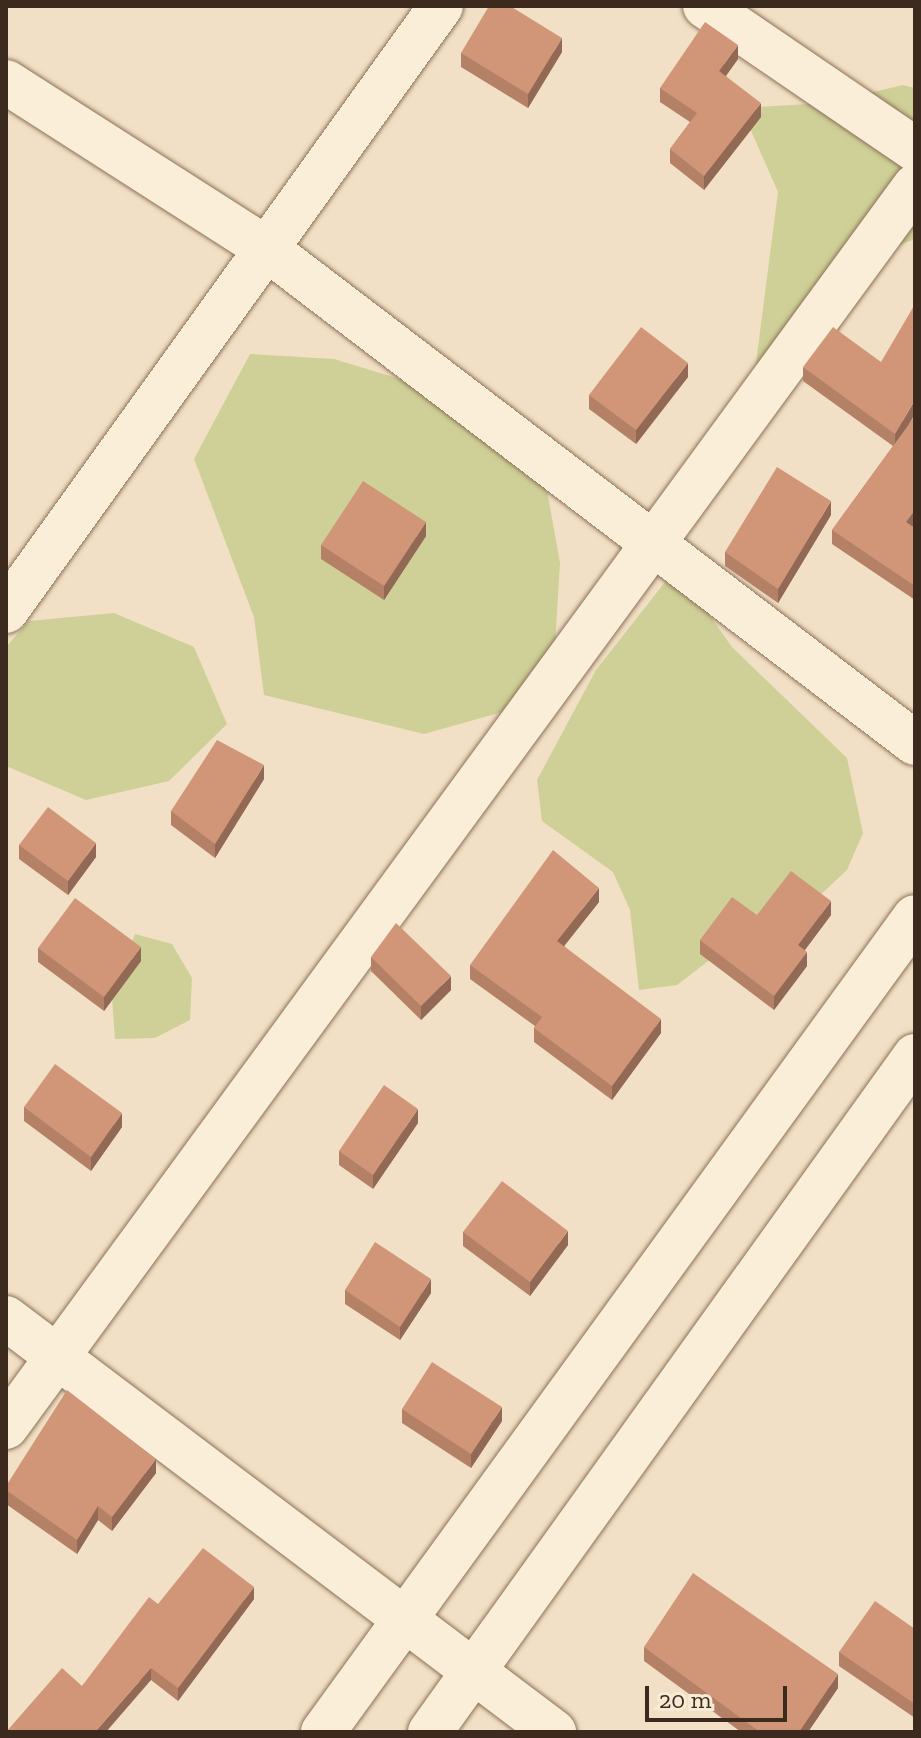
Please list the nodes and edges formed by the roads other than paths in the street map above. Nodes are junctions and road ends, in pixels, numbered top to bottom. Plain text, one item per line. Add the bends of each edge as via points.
1 (441, 6) edge
2 (705, 6) edge
3 (6, 82) edge
4 (915, 149) edge
5 (915, 186) edge
6 (267, 249) junction
7 (654, 542) junction
8 (6, 611) edge
9 (915, 743) edge
10 (915, 917) edge
11 (915, 1056) edge
12 (6, 1318) edge
13 (58, 1358) junction
14 (6, 1427) edge
15 (402, 1621) junction
16 (473, 1673) junction
17 (323, 1732) edge
18 (430, 1732) edge
19 (554, 1732) edge

1 - 6 street
2 - 4 street
3 - 6 street
5 - 7 street
6 - 7 street
6 - 8 street
7 - 9 street
7 - 13 street
10 - 15 street
11 - 16 street
12 - 13 street
13 - 14 street
13 - 15 street
15 - 16 street
15 - 17 street
16 - 18 street
16 - 19 street

